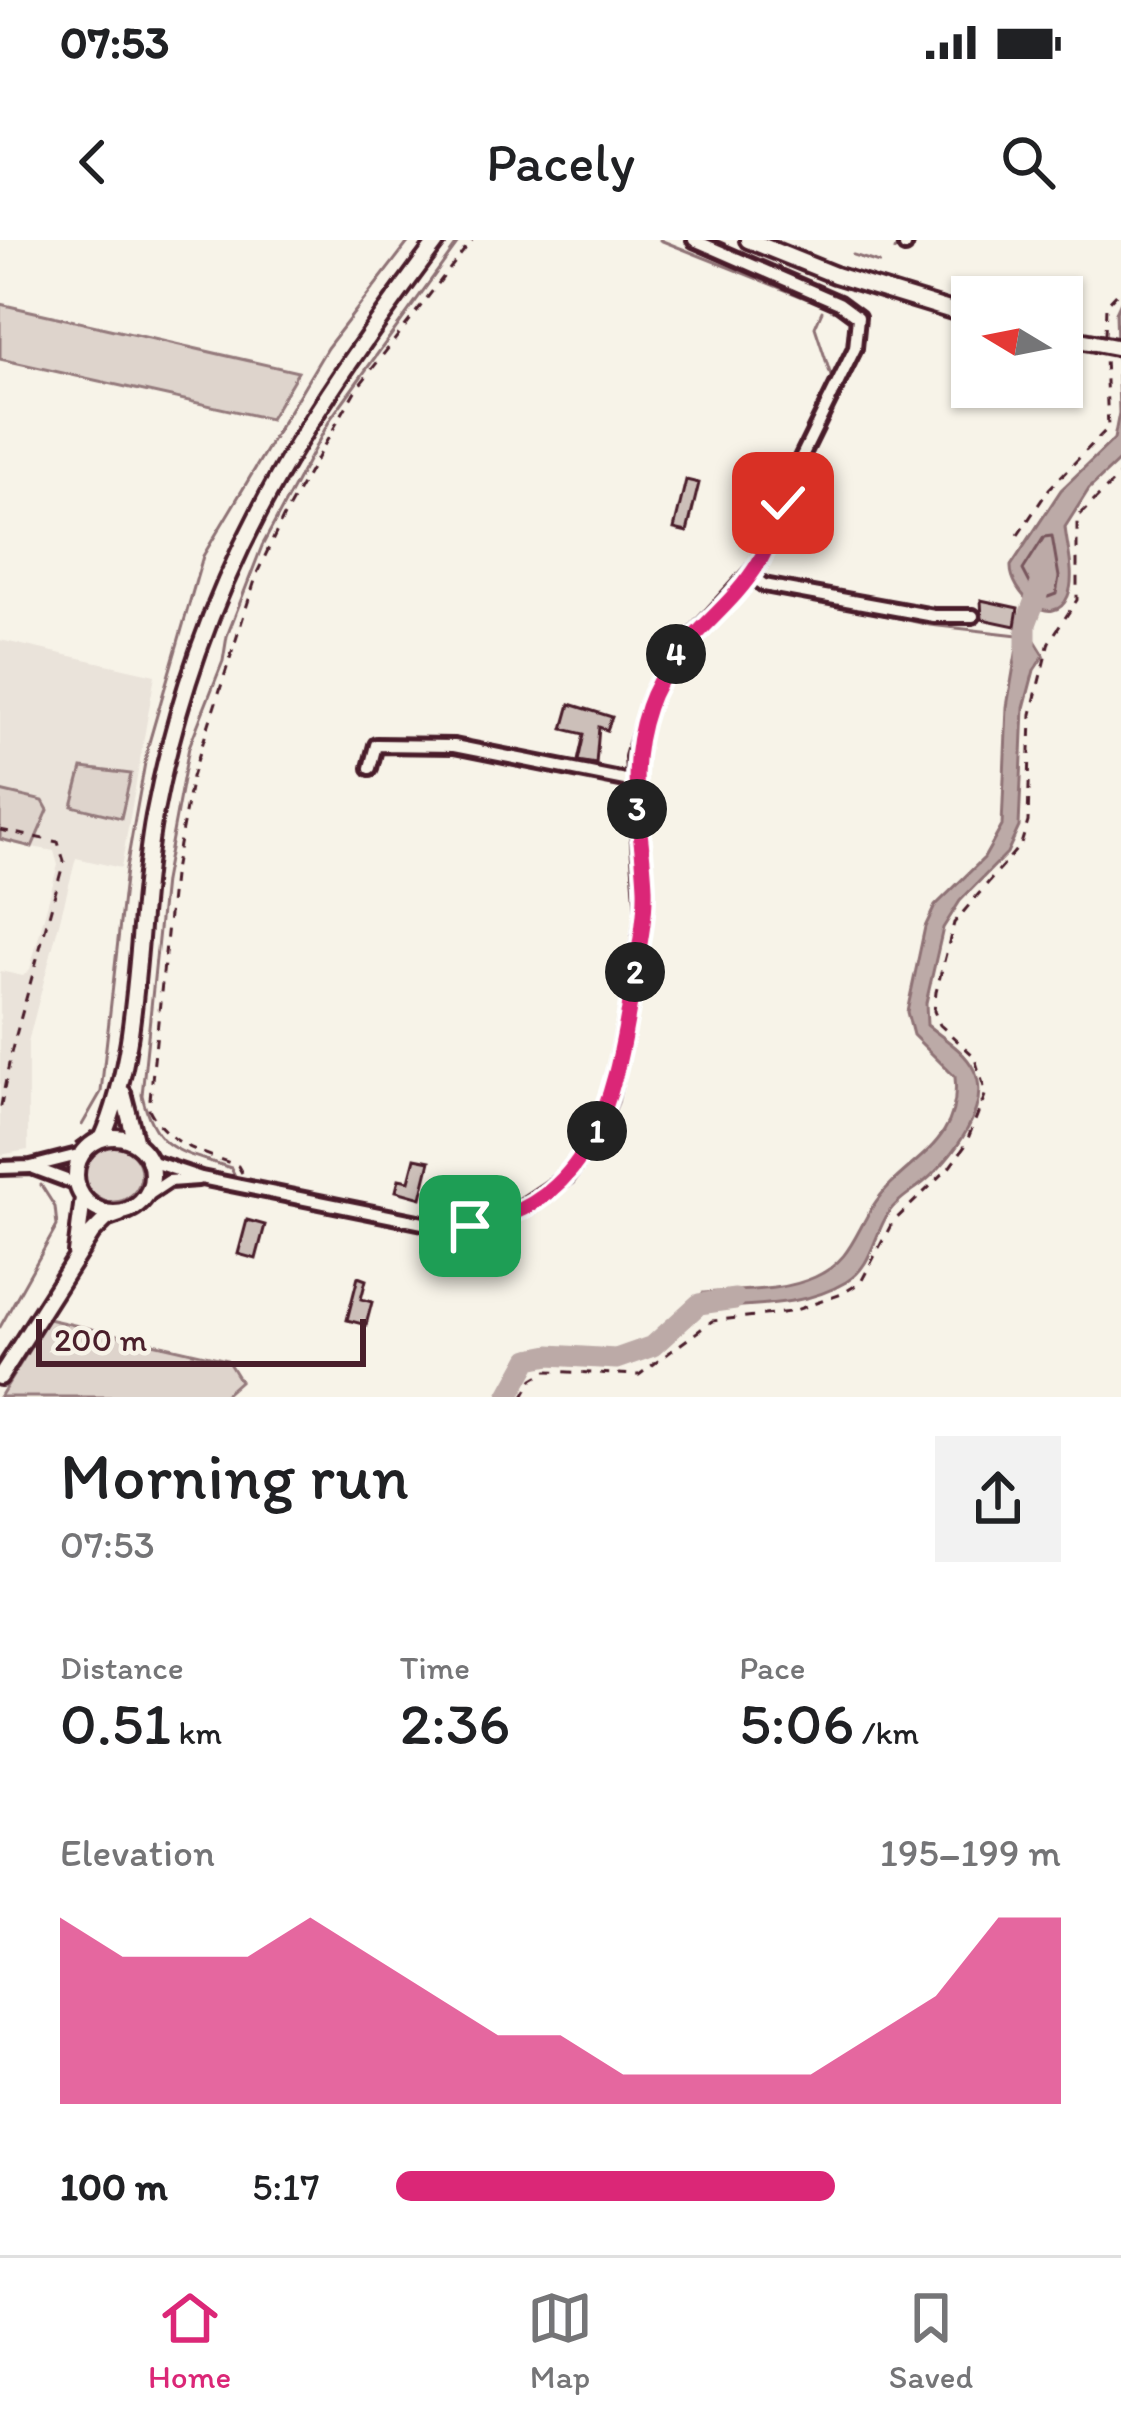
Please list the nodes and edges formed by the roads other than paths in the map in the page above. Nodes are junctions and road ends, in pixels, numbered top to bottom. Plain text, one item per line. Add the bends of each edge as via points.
1 (439, 240) edge
2 (694, 240) edge
3 (748, 240) edge
4 (951, 310) edge
5 (1083, 341) edge
6 (1121, 348) edge
7 (750, 575) junction
8 (973, 616) dead end
9 (370, 768) dead end
10 (635, 782) junction
11 (122, 1088) junction
12 (101, 1131) junction
13 (136, 1143) junction
14 (76, 1150) junction
15 (150, 1161) junction
16 (31, 1167) junction
17 (0, 1168) edge
18 (201, 1178) junction
19 (80, 1191) junction
20 (148, 1195) junction
21 (124, 1213) junction
22 (75, 1258) junction
23 (0, 1377) edge

1 - 11 main road via 310,418 200,638 154,820
2 - 7 street via 858,317 855,348
3 - 4 main road
5 - 6 main road, bridge
7 - 8 street via 764,585 880,608
7 - 10 street via 666,666 633,757
9 - 10 street via 376,745 454,746
10 - 18 street via 644,913 628,1015 610,1099 567,1177 520,1208 470,1226
11 - 12 main road
11 - 13 main road
12 - 13 main road
12 - 14 main road
13 - 15 main road
14 - 16 street
14 - 19 main road
15 - 18 street
15 - 20 main road
16 - 17 street
16 - 19 street
18 - 20 street via 169,1181
19 - 21 main road via 101,1212
19 - 22 main road
20 - 21 main road
21 - 22 main road via 106,1219
22 - 23 main road

